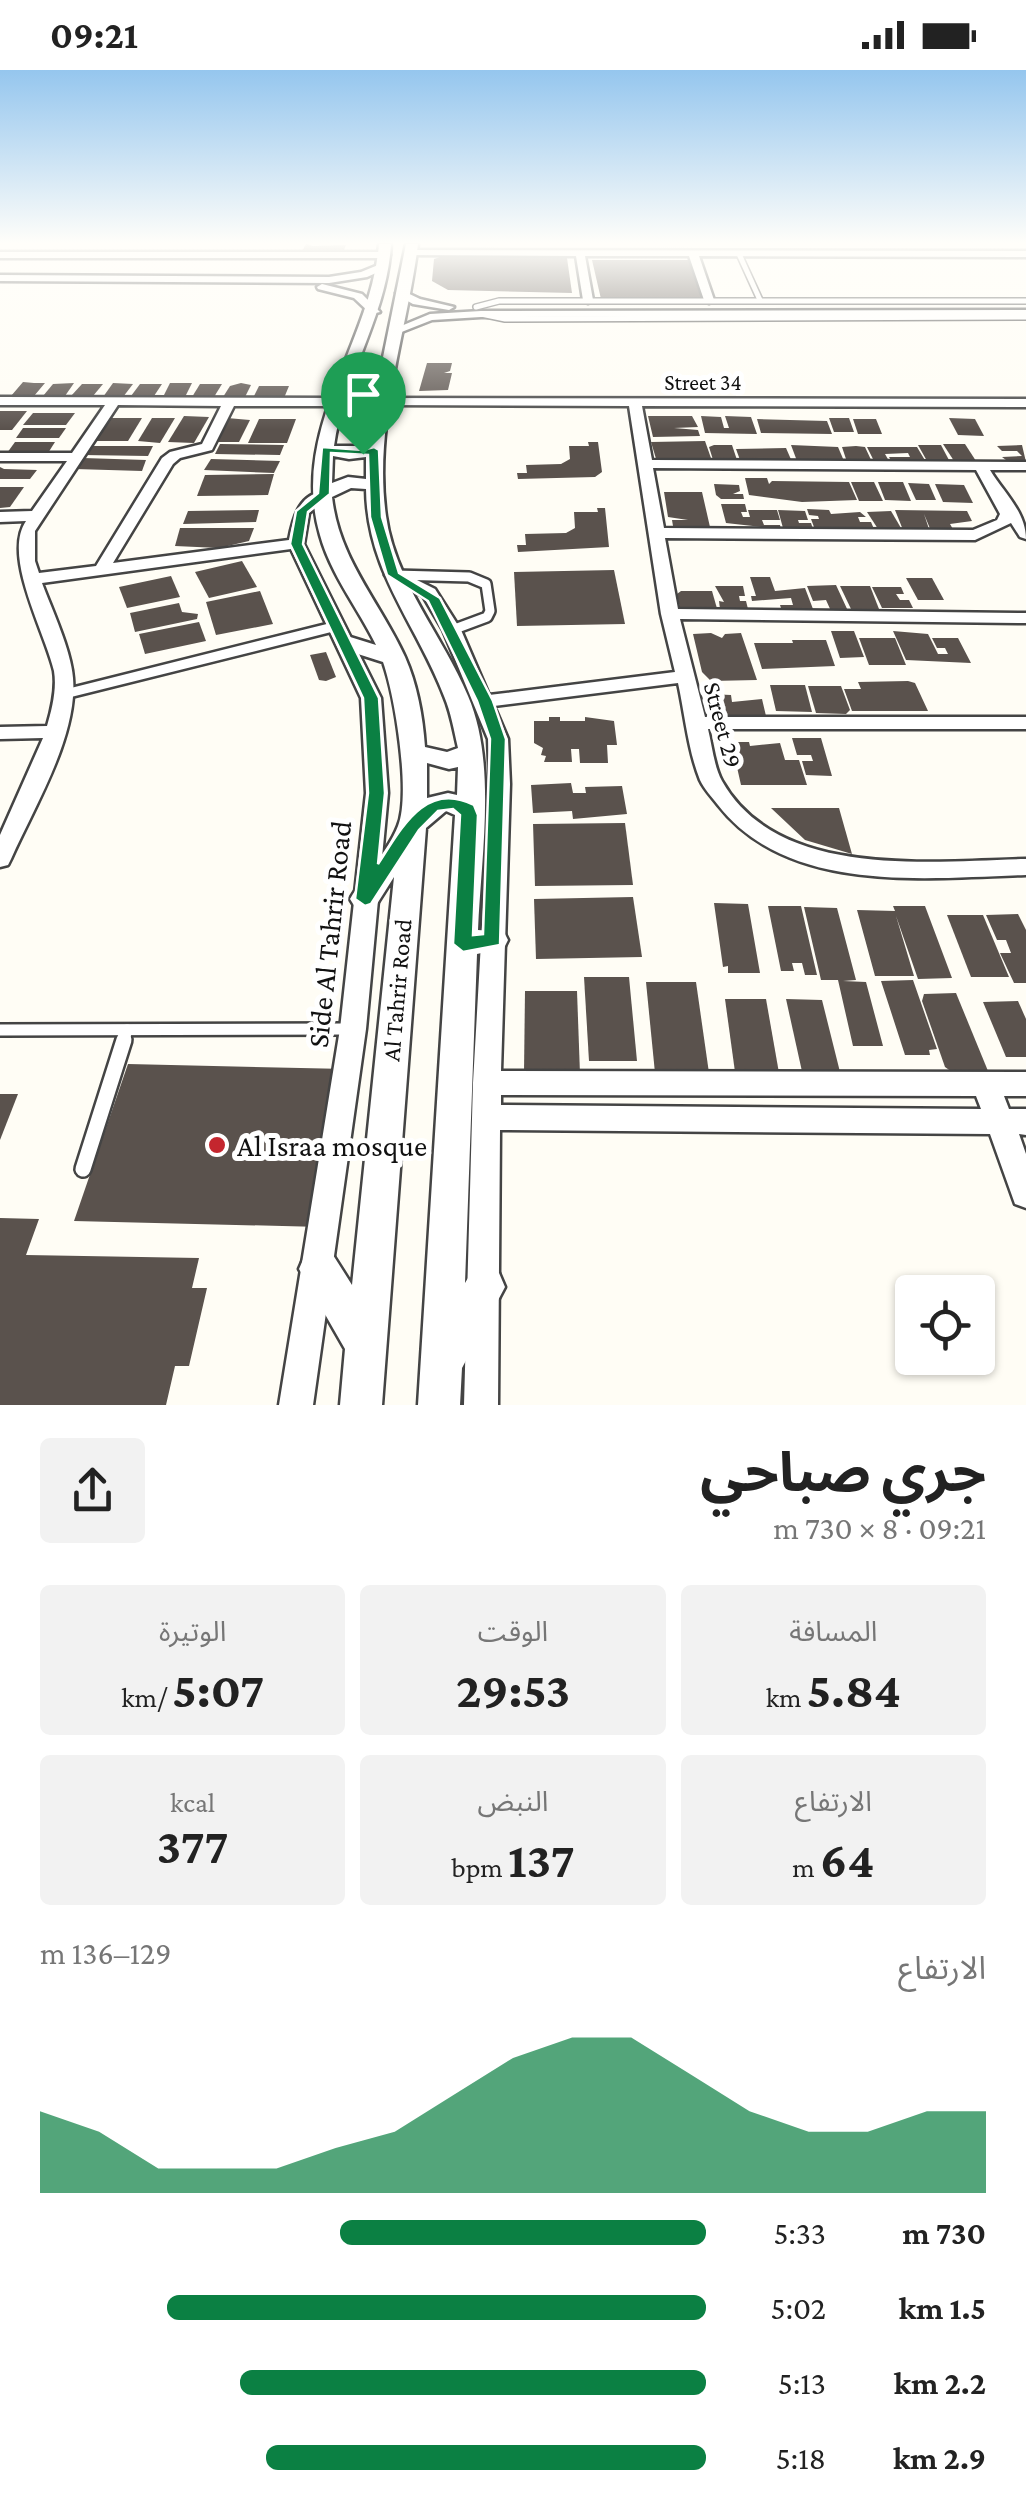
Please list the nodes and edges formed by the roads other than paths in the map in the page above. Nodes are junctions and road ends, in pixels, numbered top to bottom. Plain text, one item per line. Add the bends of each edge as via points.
1 (369, 306) edge
2 (387, 306) edge
3 (394, 306) edge
4 (429, 306) edge
5 (483, 306) edge
6 (556, 306) edge
7 (897, 306) edge
8 (479, 310) junction
9 (1026, 310) edge
10 (443, 311) junction
11 (385, 322) junction
12 (0, 401) edge
13 (114, 401) junction
14 (230, 401) junction
15 (381, 401) junction
16 (335, 402) junction
17 (636, 402) junction
18 (1026, 403) edge
19 (326, 449) junction
20 (374, 450) junction
21 (0, 457) edge
22 (75, 457) junction
23 (646, 464) junction
24 (981, 466) junction
25 (1026, 466) edge
26 (375, 485) junction
27 (324, 494) junction
28 (1006, 504) junction
29 (0, 516) edge
30 (34, 516) junction
31 (657, 533) junction
32 (1026, 534) edge
33 (296, 544) junction
34 (103, 567) junction
35 (393, 575) junction
36 (32, 579) junction
37 (670, 614) junction
38 (1026, 618) edge
39 (452, 630) junction
40 (342, 634) junction
41 (394, 658) junction
42 (684, 677) junction
43 (65, 694) junction
44 (485, 701) junction
45 (696, 723) junction
46 (1026, 723) edge
47 (55, 732) junction
48 (0, 733) edge
49 (414, 752) junction
50 (472, 752) junction
51 (469, 815) junction
52 (413, 825) junction
53 (0, 858) edge
54 (1026, 866) edge
55 (365, 899) junction
56 (478, 942) junction
57 (354, 1029) junction
58 (0, 1030) edge
59 (127, 1030) junction
60 (486, 1084) junction
61 (986, 1084) junction
62 (1026, 1084) edge
63 (486, 1117) junction
64 (1013, 1121) edge
65 (83, 1169) dead end
66 (1026, 1194) edge
67 (320, 1270) junction
68 (485, 1286) junction
69 (367, 1346) junction
70 (440, 1385) edge
71 (296, 1405) edge
72 (361, 1405) edge
73 (481, 1405) edge

1 - 11 street
2 - 11 street, Al Tahrir Road
3 - 11 street, Al Tahrir Road
4 - 10 street
5 - 8 lane
6 - 8 street
7 - 9 street
8 - 9 street
8 - 10 street
10 - 11 street
11 - 15 street, Al Tahrir Road
11 - 16 street, Al Tahrir Road
12 - 13 street
13 - 14 street
13 - 22 street
14 - 16 street
14 - 34 street via 207,448 167,461
15 - 17 street, Street 34
15 - 20 street, Al Tahrir Road
16 - 19 street, Al Tahrir Road
17 - 18 street, Street 34
17 - 23 street, Street 29
19 - 20 street
19 - 27 street, Al Tahrir Road
20 - 26 street, Al Tahrir Road
21 - 22 street
22 - 30 street
23 - 24 street
23 - 31 street, Street 29
24 - 25 street
24 - 28 street
26 - 27 street via 348,482
26 - 35 street, Al Tahrir Road via 376,517
27 - 33 street via 302,511
27 - 41 street, Al Tahrir Road via 332,546
28 - 31 street via 1004,523 975,535
28 - 32 street
29 - 30 street
30 - 36 street via 24,546
31 - 37 street, Street 29
33 - 34 street
33 - 40 street, Side Al Tahrir Road
34 - 36 street
35 - 39 street via 429,593
35 - 39 lane via 469,576 486,584 487,617
35 - 50 street, Al Tahrir Road via 457,698
36 - 43 street
37 - 38 street
37 - 42 street, Street 29
39 - 44 street
40 - 41 street
40 - 43 lane
40 - 55 street, Side Al Tahrir Road via 371,698 376,793
41 - 49 street, Al Tahrir Road
42 - 44 street
42 - 45 street, Street 29
43 - 47 street
44 - 56 street via 498,739 500,784
45 - 46 street
45 - 54 street, Street 29 via 722,800 792,850 879,868
47 - 48 street
47 - 53 street
49 - 50 street via 449,762
49 - 52 street, Al Tahrir Road
50 - 51 street, Al Tahrir Road
51 - 52 street via 462,806 440,803
51 - 56 street, Al Tahrir Road
52 - 55 street
52 - 69 street, Al Tahrir Road
55 - 57 street, Side Al Tahrir Road
56 - 60 street
56 - 70 street, Al Tahrir Road
57 - 59 lane
57 - 67 street, Side Al Tahrir Road
58 - 59 lane
59 - 65 lane
60 - 61 street
60 - 63 street
61 - 62 street
61 - 64 street
63 - 64 street
63 - 68 street
64 - 66 street
67 - 69 street
67 - 71 street, Side Al Tahrir Road
68 - 70 street
68 - 73 street
69 - 72 street, Al Tahrir Road

